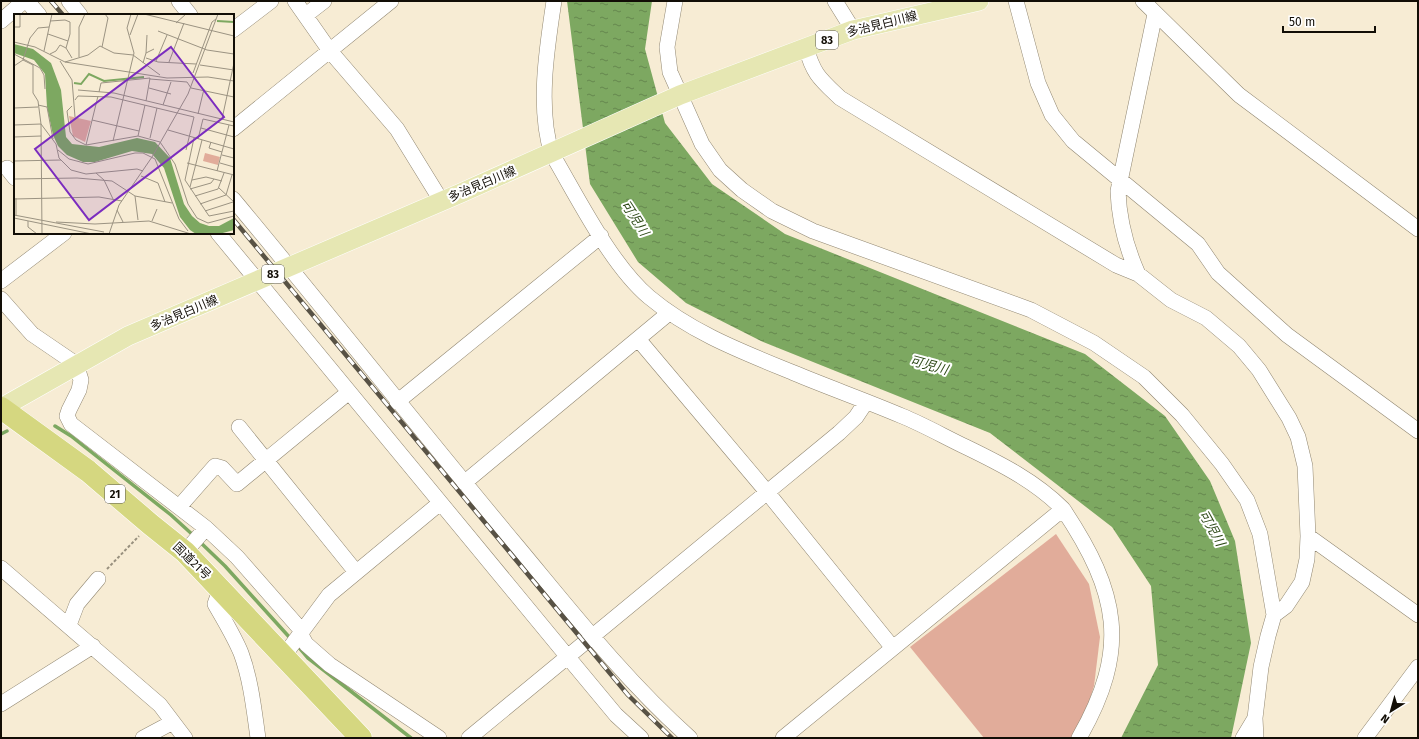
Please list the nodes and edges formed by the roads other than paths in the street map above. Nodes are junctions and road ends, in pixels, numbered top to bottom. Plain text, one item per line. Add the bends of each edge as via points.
1 (24, 1) edge
2 (27, 1) edge
3 (69, 1) edge
4 (179, 1) edge
5 (271, 1) edge
6 (296, 1) edge
7 (324, 1) edge
8 (391, 1) edge
9 (554, 1) edge
10 (675, 1) edge
11 (835, 1) edge
12 (979, 1) edge
13 (1016, 1) edge
14 (1142, 1) edge
15 (38, 14) edge
16 (79, 14) edge
17 (189, 14) edge
18 (1155, 14) junction
19 (306, 15) junction
20 (1, 21) edge
21 (234, 29) edge
22 (853, 30) junction
23 (806, 47) junction
24 (330, 51) junction
25 (680, 95) junction
26 (234, 128) edge
27 (552, 154) junction
28 (1121, 180) junction
29 (234, 200) edge
30 (442, 202) junction
31 (1418, 229) edge
32 (61, 234) edge
33 (219, 234) edge
34 (600, 236) junction
35 (290, 266) junction
36 (1138, 274) junction
37 (1, 281) edge
38 (258, 282) junction
39 (1, 299) edge
40 (669, 313) junction
41 (638, 339) junction
42 (76, 364) junction
43 (349, 392) junction
44 (397, 402) junction
45 (866, 402) junction
46 (1, 408) edge
47 (239, 427) dead end
48 (1418, 431) edge
49 (266, 460) junction
50 (464, 483) junction
51 (767, 492) junction
52 (440, 503) junction
53 (178, 507) junction
54 (1063, 509) junction
55 (206, 528) junction
56 (1308, 536) junction
57 (185, 552) junction
58 (1, 568) edge
59 (356, 572) junction
60 (98, 579) road end
61 (220, 590) junction
62 (1274, 615) junction
63 (1418, 615) edge
64 (69, 625) junction
65 (301, 632) junction
66 (592, 636) junction
67 (92, 646) junction
68 (893, 648) junction
69 (567, 656) junction
70 (283, 657) junction
71 (1418, 667) edge
72 (1, 704) edge
73 (1255, 718) junction
74 (173, 722) junction
75 (143, 738) edge
76 (184, 738) edge
77 (258, 738) edge
78 (361, 738) edge
79 (440, 738) edge
80 (469, 738) edge
81 (641, 738) edge
82 (690, 738) edge
83 (783, 738) edge
84 (1079, 738) edge
85 (1243, 738) edge
86 (1256, 738) edge
87 (1365, 738) edge

1 - 20 street
2 - 15 street
3 - 16 street
4 - 17 street
5 - 21 street
6 - 19 street
7 - 19 street
8 - 24 street
9 - 27 street via 547,51 544,122
10 - 25 street via 667,48 670,72
11 - 22 street
12 - 22 main road, 多治見白川線 / 83
13 - 28 street via 1038,83 1052,115 1073,141
14 - 18 street
18 - 28 street
18 - 31 street via 1239,96
19 - 24 street
22 - 23 main road, 多治見白川線 / 83
23 - 25 main road, 多治見白川線 / 83
23 - 36 street via 812,67 840,98 1116,265
24 - 26 street
24 - 30 street via 397,128
25 - 27 main road, 多治見白川線 / 83
25 - 62 street via 702,144 720,170 742,190 772,211 813,231 1031,310 1094,343 1144,377 1187,421 1247,500 1260,534
27 - 30 main road, 多治見白川線 / 83
27 - 34 street
28 - 36 street via 1118,191 1119,218
28 - 48 street via 1198,244 1218,273 1287,335
29 - 35 street
30 - 35 main road, 多治見白川線 / 83
32 - 37 street
33 - 38 street
34 - 40 street via 632,280
34 - 44 street
35 - 38 main road, 多治見白川線 / 83
35 - 44 street
36 - 56 street via 1171,300 1206,318 1239,346 1259,370 1298,437 1305,466
38 - 42 main road, 多治見白川線 / 83 via 128,336
38 - 43 street
39 - 42 street via 32,334
40 - 41 street
40 - 45 street via 697,331 729,346
41 - 50 street
41 - 51 street
42 - 46 main road, 多治見白川線 / 83
42 - 53 street via 81,380 67,416 71,424
43 - 49 street
43 - 52 street
44 - 50 street
45 - 51 street via 839,433
45 - 54 street via 903,416 1000,464 1046,492
46 - 57 highway, 国道21号 / 21 via 88,471
47 - 49 street
49 - 53 street via 237,484 222,468 215,466
49 - 59 street
50 - 66 street
51 - 66 street
51 - 68 street
52 - 59 street
52 - 69 street
53 - 55 street
54 - 68 street
54 - 84 street via 1099,572 1108,604 1112,635 1107,677 1095,710
55 - 57 street
55 - 65 street via 237,557
56 - 62 street via 1302,582 1286,606
56 - 63 street
57 - 61 highway, 国道21号 / 21
58 - 64 street
59 - 65 street via 329,595
60 - 64 street via 77,604
61 - 70 highway, 国道21号 / 21
61 - 77 street via 215,604 241,654 253,699
62 - 73 street via 1261,667
64 - 67 street
65 - 70 street
65 - 79 street via 306,644 330,665
66 - 69 street
66 - 82 street via 656,708
67 - 72 street
67 - 74 street via 160,704
68 - 83 street
69 - 80 street
69 - 81 street via 616,715
70 - 78 highway, 国道21号 / 21
71 - 87 street
73 - 85 street
73 - 86 street
74 - 75 street
74 - 76 street

